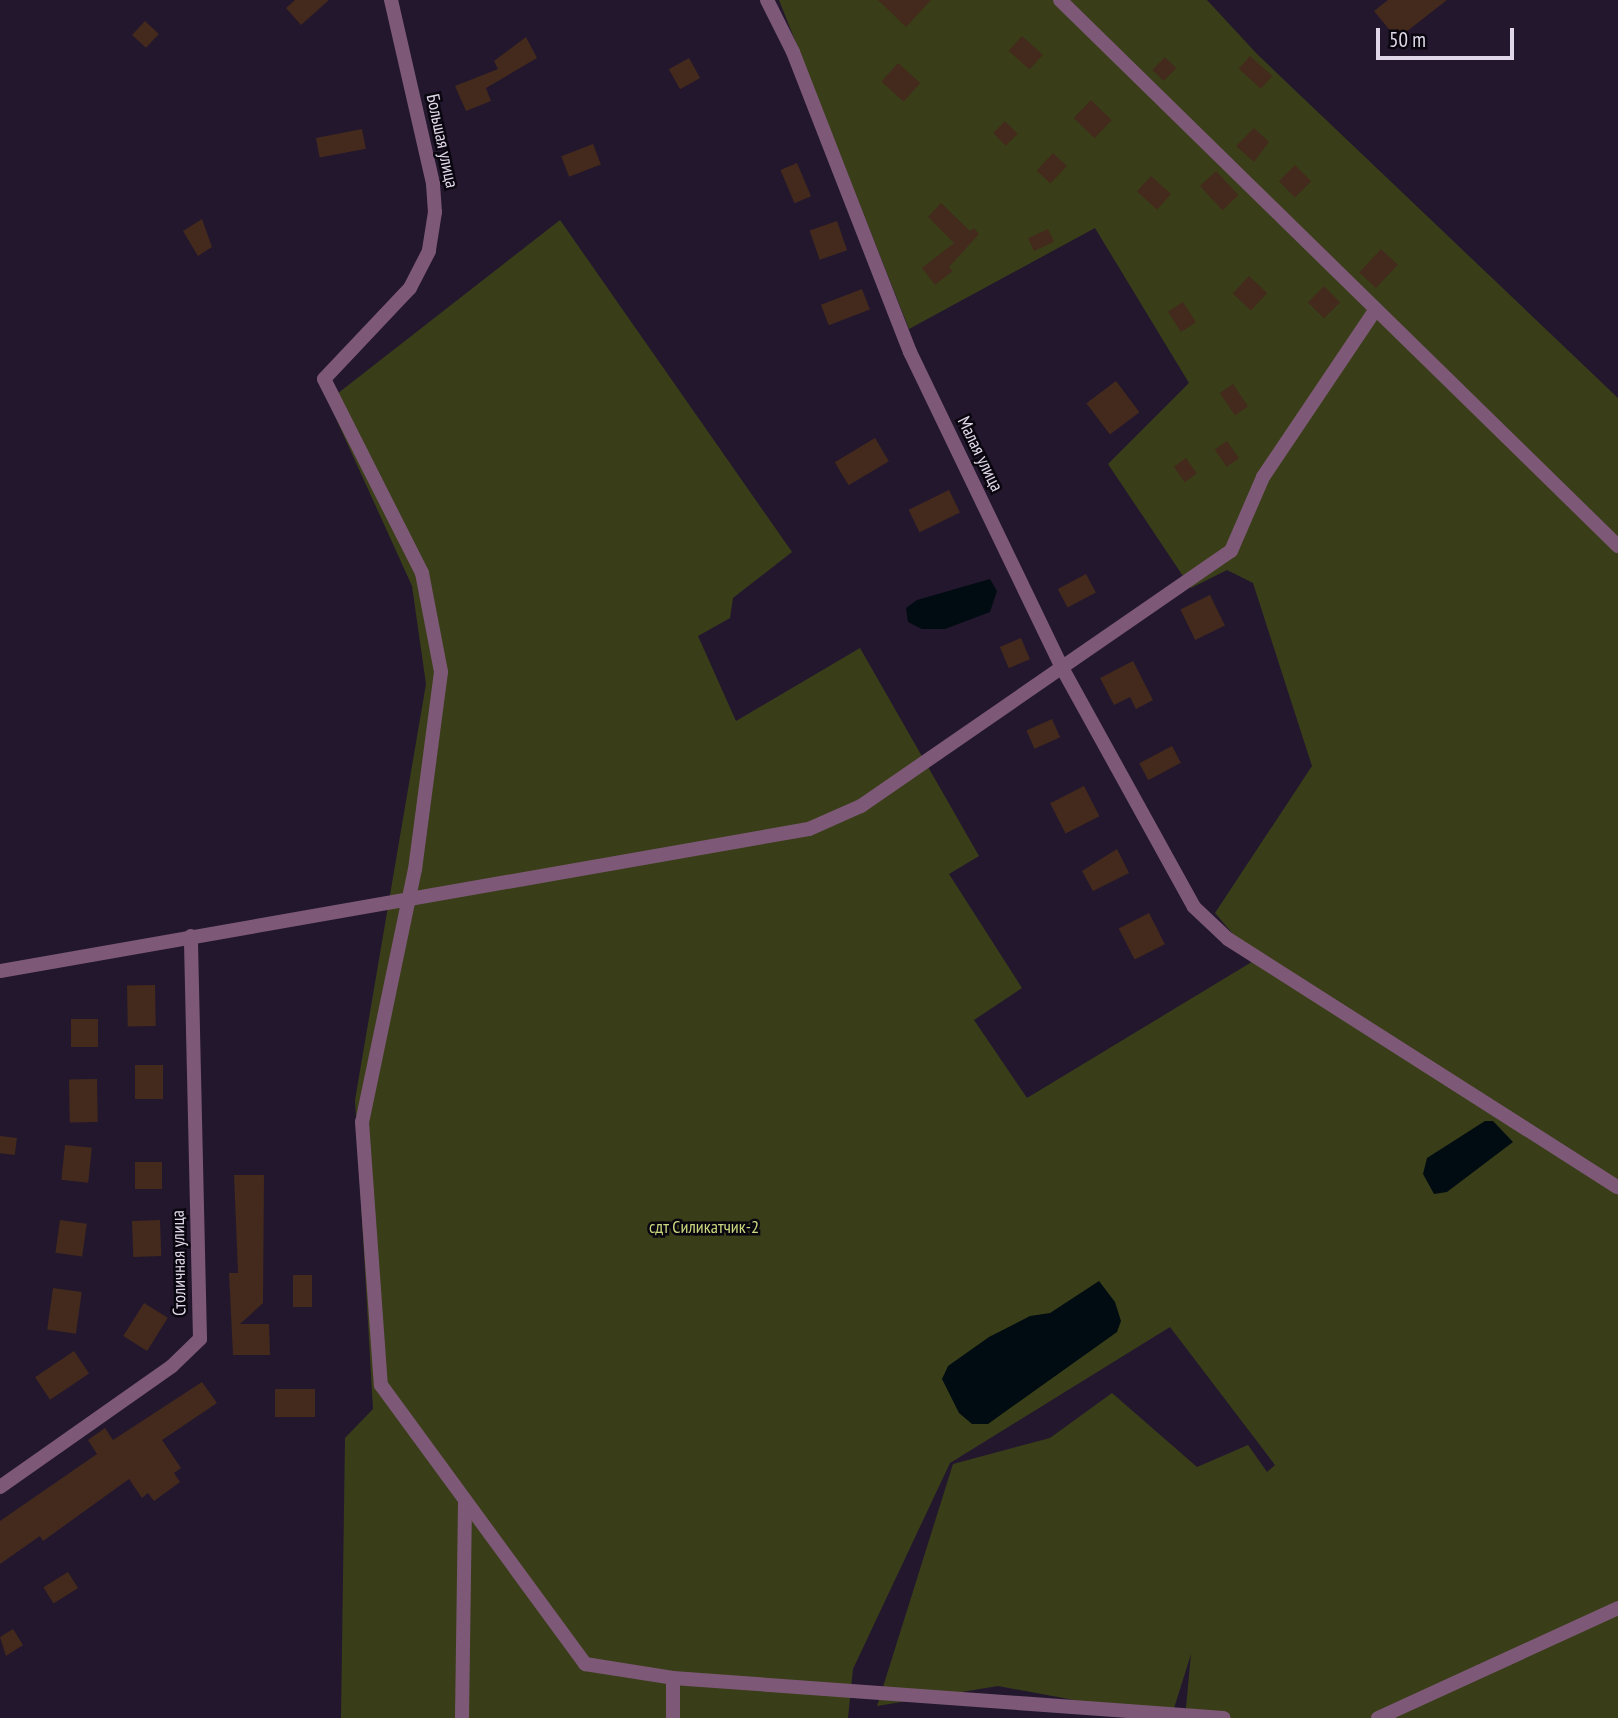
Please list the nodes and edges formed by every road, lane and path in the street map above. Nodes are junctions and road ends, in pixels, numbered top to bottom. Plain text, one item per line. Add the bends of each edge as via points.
1 (391, 0) edge
2 (767, 0) edge
3 (1060, 0) edge
4 (1374, 312) junction
5 (1618, 546) edge
6 (1060, 666) junction
7 (408, 897) junction
8 (191, 936) junction
9 (0, 971) edge
10 (1618, 1187) edge
11 (0, 1487) edge
12 (465, 1500) junction
13 (1618, 1608) edge
14 (673, 1678) junction
15 (462, 1718) edge
16 (673, 1718) edge
17 (1224, 1718) edge
18 (1378, 1718) edge

1 - 7 street, Большая улица via 433,184 435,212 429,251 410,288 324,379 422,573 442,672
2 - 6 street, Малая улица via 793,52 909,352
3 - 4 street
4 - 5 street
4 - 6 street via 1263,477 1231,551
6 - 7 street via 862,806 809,829
6 - 10 street, Малая улица via 1195,907 1228,939
7 - 8 street
7 - 12 street via 362,1122 381,1385
8 - 9 street
8 - 11 street, Столичная улица via 200,1339 172,1366
12 - 14 street via 585,1664
12 - 15 street
13 - 18 street
14 - 16 street
14 - 17 street

